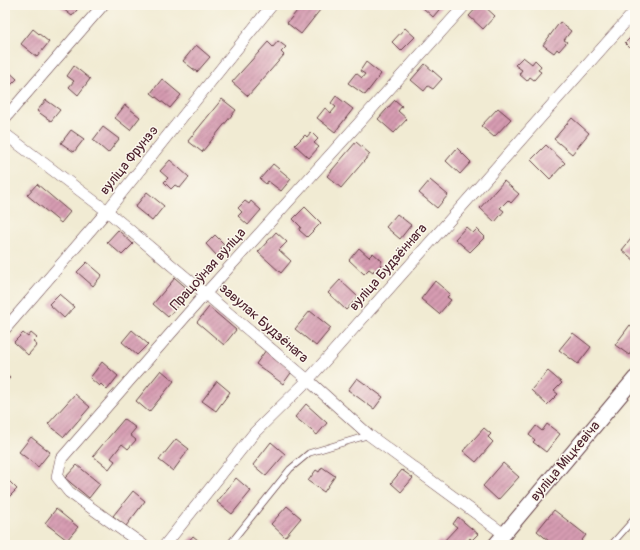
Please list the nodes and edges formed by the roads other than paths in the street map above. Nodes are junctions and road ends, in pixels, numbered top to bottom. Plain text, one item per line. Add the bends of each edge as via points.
1 (104, 5) edge
2 (272, 5) edge
3 (465, 5) edge
4 (635, 11) edge
5 (5, 118) edge
6 (5, 134) edge
7 (107, 211) junction
8 (206, 293) junction
9 (5, 329) edge
10 (635, 378) edge
11 (308, 380) junction
12 (369, 435) junction
13 (635, 518) edge
14 (504, 534) junction
15 (143, 545) edge
16 (165, 545) edge
17 (229, 545) edge
18 (495, 545) edge
19 (611, 545) edge

1 - 5 street
2 - 7 street, вуліца Фрунзэ
3 - 8 street, Працоўная вуліца
4 - 11 street, вуліца Будзённага
6 - 7 street, завулак Будзёнага
7 - 8 street, завулак Будзёнага
7 - 9 street, вуліца Фрунзэ
8 - 11 street, завулак Будзёнага
8 - 15 street, Працоўная вуліца via 61,458 56,476 69,492
10 - 14 street, вуліца Міцкевіча
11 - 12 street, завулак Будзёнага
11 - 16 street, вуліца Будзённага via 255,432
12 - 14 street, завулак Будзёнага
12 - 17 lane via 309,453 290,469
13 - 19 lane
14 - 18 street, вуліца Міцкевіча

